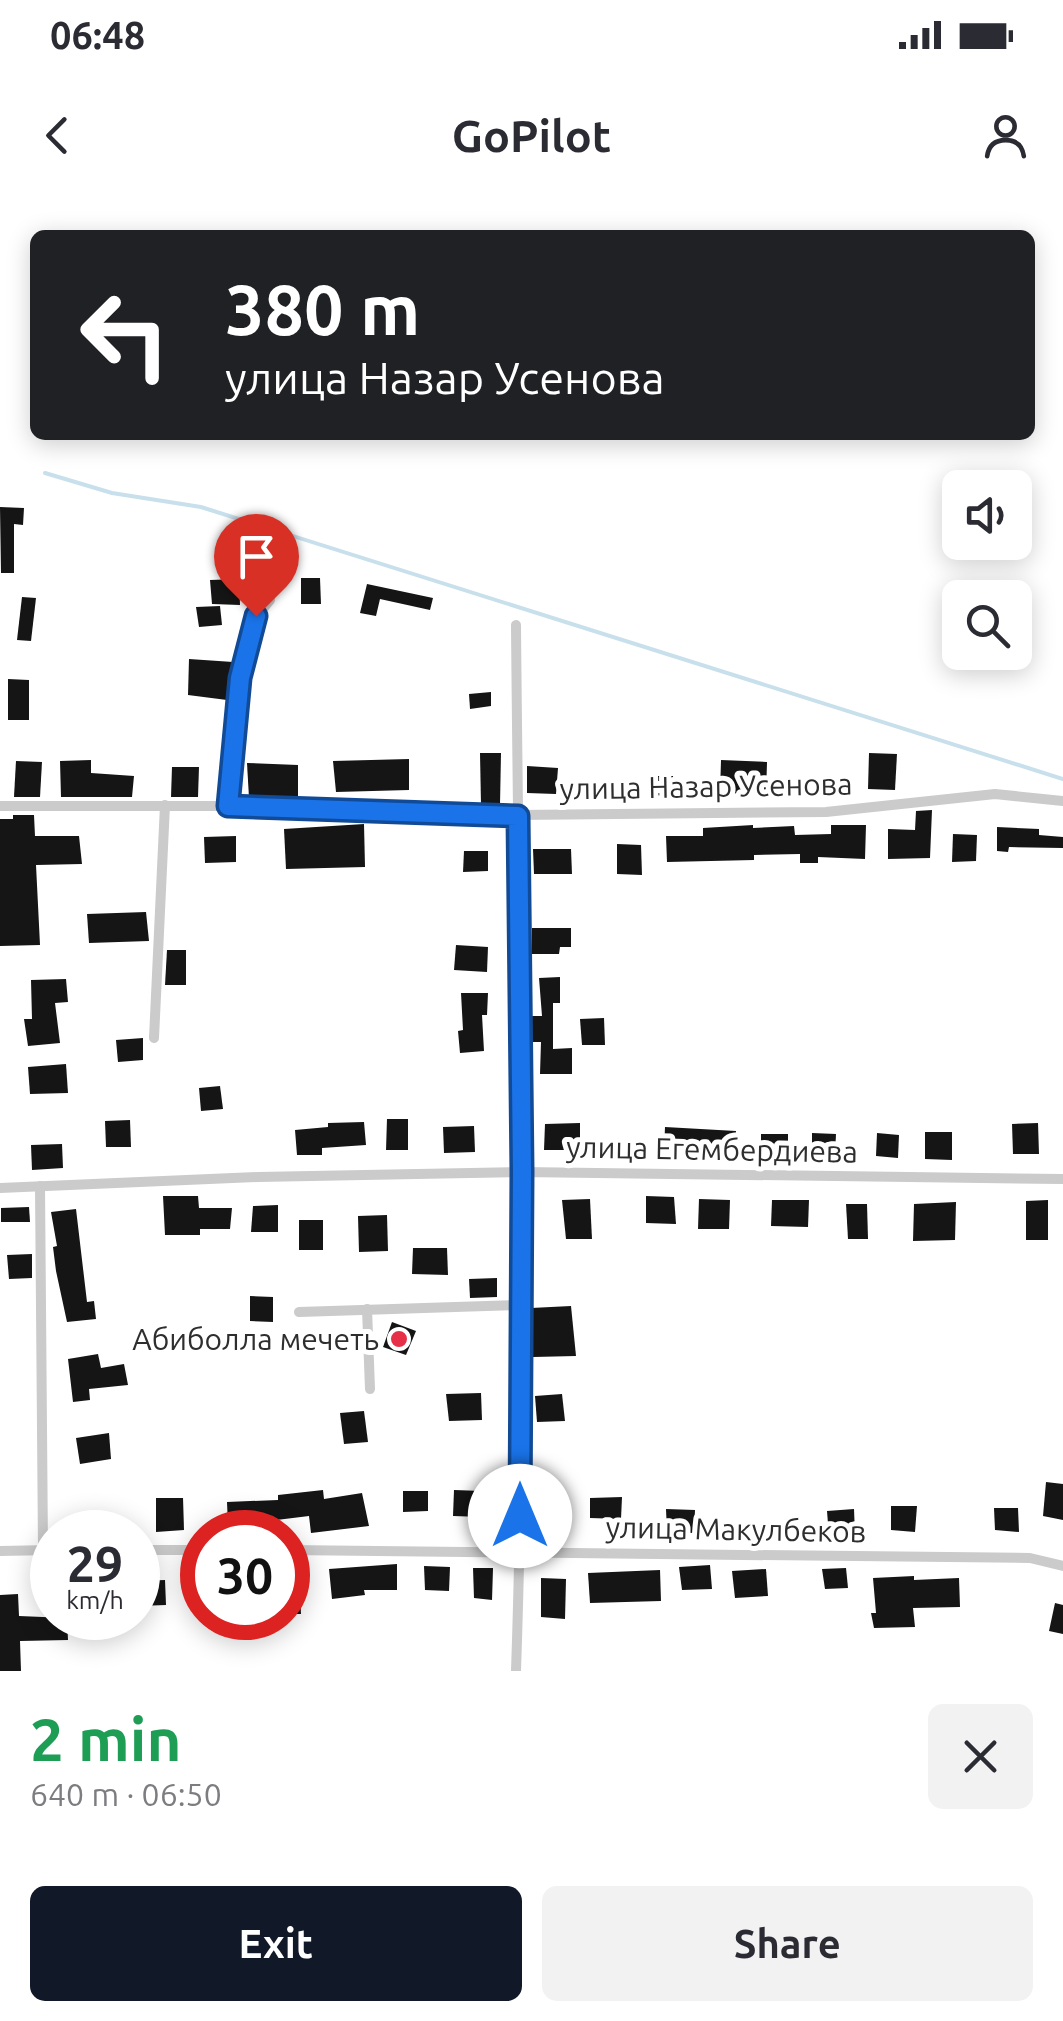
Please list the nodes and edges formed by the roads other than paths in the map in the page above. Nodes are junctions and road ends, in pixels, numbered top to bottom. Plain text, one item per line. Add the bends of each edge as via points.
1 (270, 600) dead end
2 (516, 625) dead end
3 (1063, 800) edge
4 (164, 805) junction
5 (0, 806) edge
6 (228, 806) junction
7 (518, 816) junction
8 (154, 1038) dead end
9 (522, 1172) junction
10 (1063, 1179) edge
11 (40, 1186) junction
12 (0, 1188) edge
13 (521, 1305) junction
14 (367, 1309) junction
15 (299, 1312) dead end
16 (370, 1389) dead end
17 (47, 1510) edge
18 (30, 1550) edge
19 (310, 1550) edge
20 (520, 1550) junction
21 (0, 1551) edge
22 (1063, 1566) edge
23 (516, 1671) edge

1 - 6 street via 256,616 240,678
2 - 7 street
3 - 7 street, улица Назар Усенова via 995,794 826,812
4 - 5 street, улица Назар Усенова
4 - 6 street, улица Назар Усенова
4 - 8 street
6 - 7 street, улица Назар Усенова
7 - 9 street
9 - 10 street, улица Егембердиева
9 - 11 street, улица Егембердиева
9 - 13 street
11 - 12 street, улица Егембердиева
11 - 17 street
13 - 14 street
13 - 20 street
14 - 15 street
14 - 16 street
18 - 21 street
19 - 20 street, улица Макулбеков
20 - 22 street, улица Макулбеков via 1030,1558
20 - 23 street

